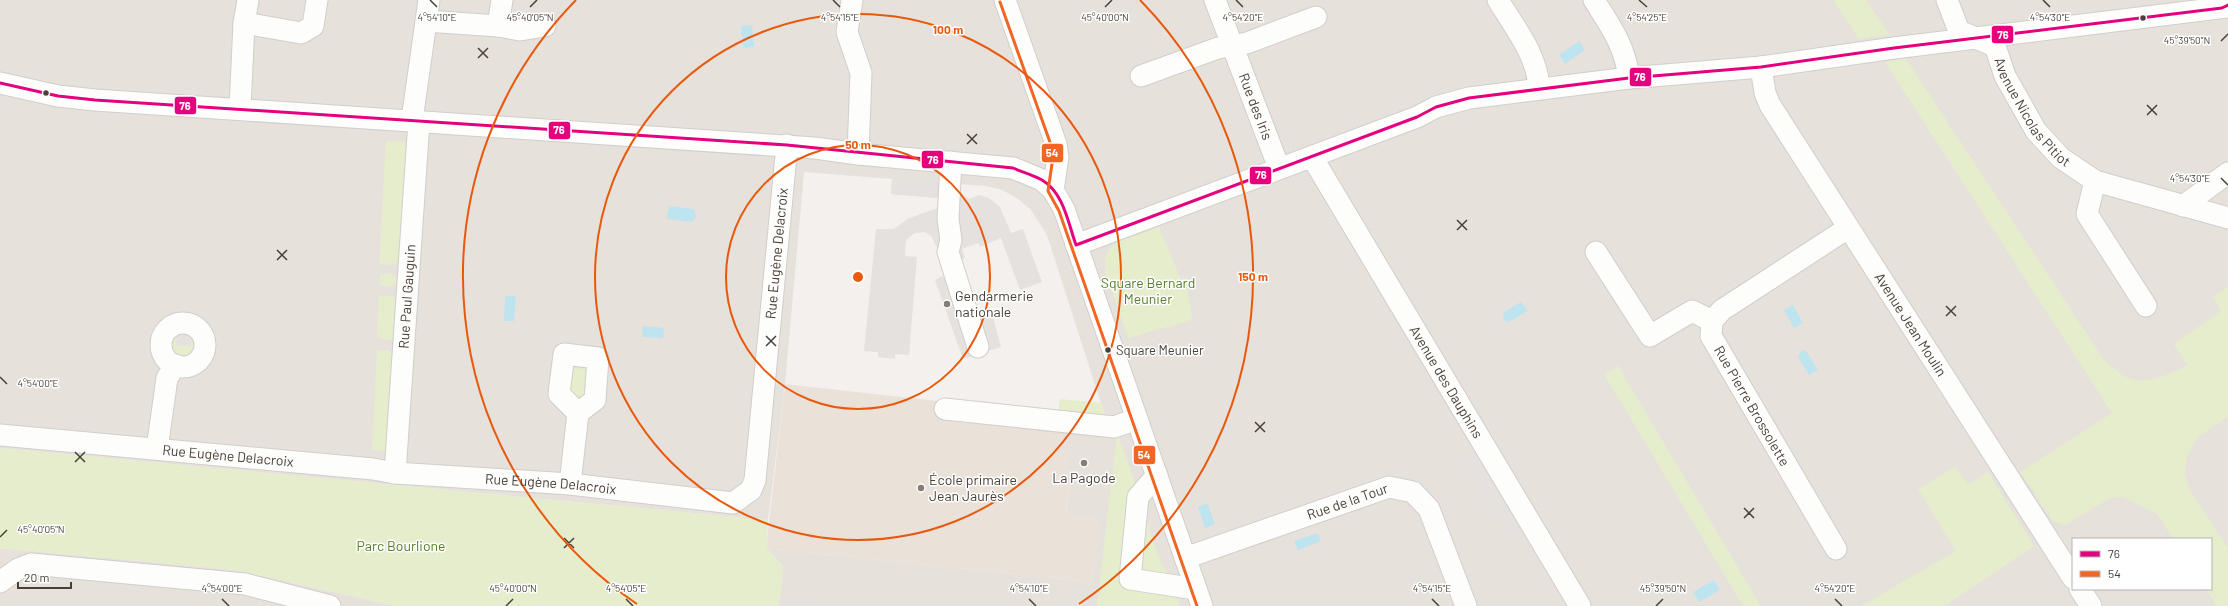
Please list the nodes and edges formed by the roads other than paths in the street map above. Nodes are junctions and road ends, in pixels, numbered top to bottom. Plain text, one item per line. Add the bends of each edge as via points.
1 (248, 0) edge
2 (317, 0) edge
3 (429, 0) edge
4 (502, 0) edge
5 (852, 0) edge
6 (1005, 0) edge
7 (1215, 0) edge
8 (1498, 0) edge
9 (1594, 0) edge
10 (1946, 0) edge
11 (2226, 7) edge
12 (1316, 17) dead end
13 (426, 21) junction
14 (244, 23) junction
15 (498, 26) junction
16 (544, 26) dead end
17 (1977, 38) junction
18 (1232, 45) junction
19 (1761, 67) junction
20 (1142, 76) dead end
21 (1629, 78) junction
22 (0, 83) edge
23 (1538, 89) junction
24 (240, 108) junction
25 (415, 120) junction
26 (787, 145) junction
27 (858, 154) junction
28 (1312, 157) junction
29 (951, 162) junction
30 (1279, 168) junction
31 (2228, 173) edge
32 (2095, 181) junction
33 (1053, 190) junction
34 (2183, 206) junction
35 (2228, 218) edge
36 (1848, 228) junction
37 (1076, 245) junction
38 (1596, 252) dead end
39 (2146, 306) dead end
40 (1712, 321) junction
41 (978, 347) dead end
42 (176, 366) dead end
43 (945, 409) dead end
44 (578, 413) dead end
45 (1137, 419) junction
46 (0, 435) edge
47 (157, 449) junction
48 (395, 473) junction
49 (1157, 475) junction
50 (570, 484) junction
51 (1836, 549) dead end
52 (1185, 558) junction
53 (2072, 576) edge
54 (0, 582) edge
55 (2081, 590) edge
56 (1199, 598) edge
57 (330, 606) edge
58 (1466, 606) edge
59 (1580, 606) edge
60 (2091, 606) edge

1 - 14 street
2 - 14 street via 313,26 301,33
3 - 13 street, Rue Paul Gauguin
4 - 15 street
5 - 27 street via 847,32 861,73
6 - 33 street via 1056,144 1058,157
7 - 18 street, Rue des Iris
8 - 23 street via 1532,57
9 - 21 street via 1624,52
10 - 17 street, Avenue Nicolas Pitiot via 1959,31
11 - 17 street
12 - 18 street via 1247,43
13 - 15 street
13 - 25 street, Rue Paul Gauguin
14 - 24 street
15 - 16 street via 520,30
17 - 19 street
17 - 32 street, Avenue Nicolas Pitiot via 1995,46 2005,76 2036,131 2061,158
18 - 20 street
18 - 30 street, Rue des Iris
19 - 21 street
19 - 36 street, Avenue Jean Moulin via 1765,93 1770,105
21 - 23 street
22 - 24 street via 58,96
23 - 28 street via 1469,98 1436,107 1417,117
24 - 25 street
25 - 26 street
25 - 48 street, Rue Paul Gauguin
26 - 27 street
26 - 50 street, Rue Eugène Delacroix via 755,480 751,490 733,503 721,503
27 - 29 street
28 - 30 street
28 - 59 street, Avenue des Dauphins
29 - 33 street via 1013,168 1042,180
29 - 41 street via 948,220 951,240 948,252
30 - 37 street
31 - 34 street
32 - 34 street, Avenue Nicolas Pitiot
32 - 39 street via 2087,214
33 - 37 street via 1064,209
34 - 35 street, Avenue Nicolas Pitiot
36 - 40 street via 1722,310
36 - 53 street, Avenue Jean Moulin
37 - 45 street
38 - 40 street via 1650,336 1692,310
40 - 51 street, Rue Pierre Brossolette via 1711,336
42 - 47 street via 167,378
43 - 45 street via 1114,427
44 - 50 street
45 - 49 street
46 - 47 street, Rue Eugène Delacroix
47 - 48 street, Rue Eugène Delacroix
48 - 50 street, Rue Eugène Delacroix
49 - 52 street
49 - 56 street via 1138,496 1130,580
52 - 56 street
52 - 58 street, Rue de la Tour via 1389,487 1413,492 1430,509
54 - 57 street via 18,569 31,564 245,584
55 - 60 street

